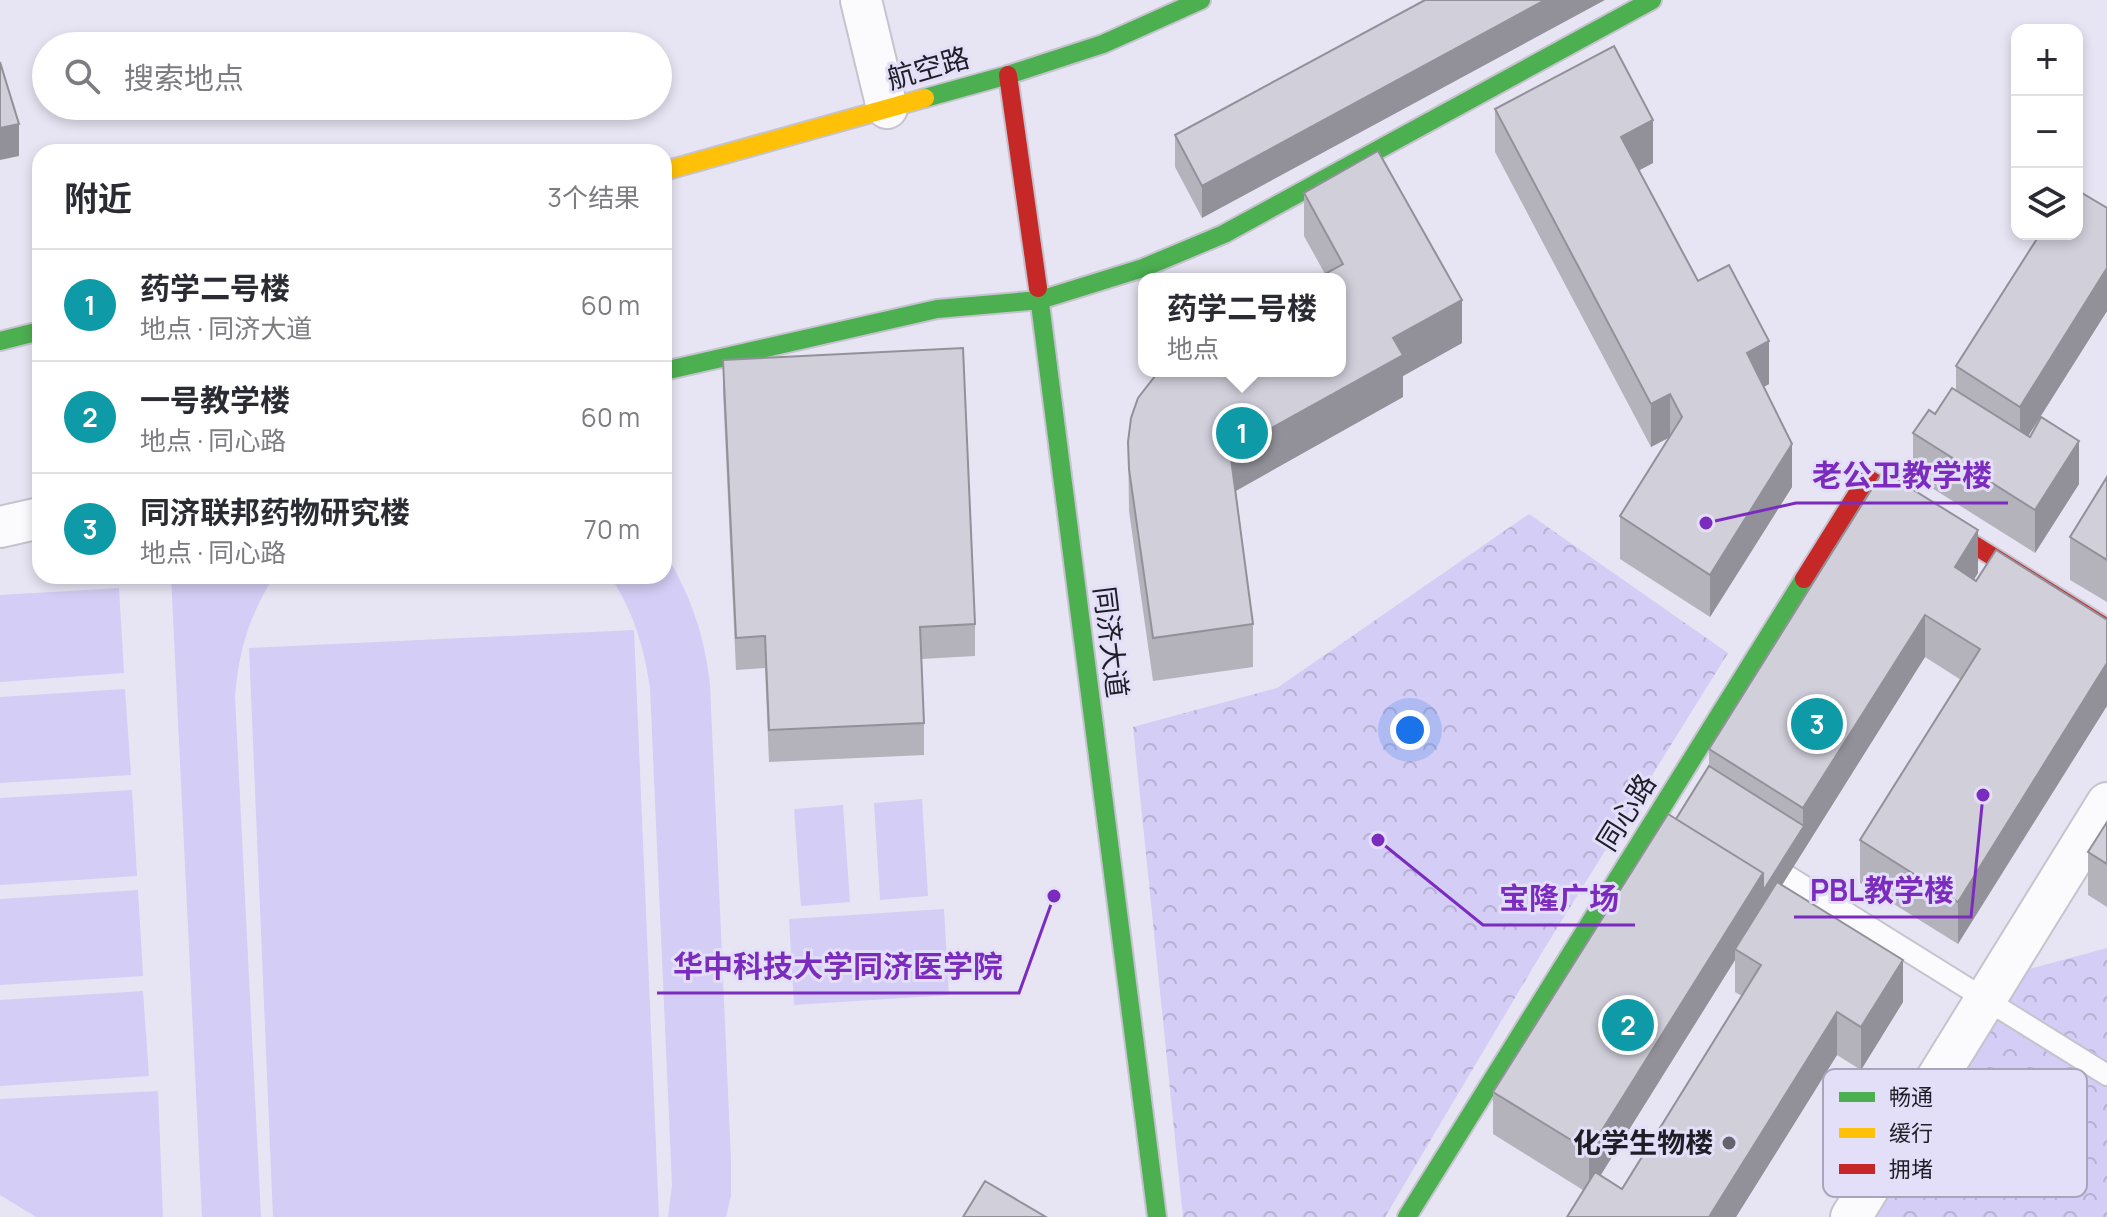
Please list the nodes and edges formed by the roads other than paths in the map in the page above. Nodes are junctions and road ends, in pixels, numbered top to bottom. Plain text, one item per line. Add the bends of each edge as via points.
1 (861, 0) edge
2 (1201, 0) edge
3 (1652, 0) edge
4 (1008, 75) junction
5 (887, 108) junction
6 (672, 169) edge
7 (1040, 300) junction
8 (32, 333) edge
9 (0, 341) edge
10 (672, 369) edge
11 (32, 520) edge
12 (0, 527) edge
13 (2107, 628) edge
14 (2107, 803) edge
15 (1746, 850) edge
16 (1986, 999) junction
17 (1943, 1069) edge
18 (2107, 1075) edge
19 (1863, 1197) edge
20 (1417, 1214) edge
21 (1157, 1217) edge
22 (1851, 1217) edge

1 - 5 street
2 - 4 street, 航空路 via 1103,44
3 - 7 street via 1224,234 1143,268
4 - 5 street, 航空路
4 - 7 street, 同济大道
5 - 6 street, 航空路
7 - 10 street via 937,309
7 - 21 street, 同济大道
8 - 9 street
11 - 12 street
13 - 20 street, 同心路 via 1867,478 1673,805
14 - 16 street
15 - 16 lane
16 - 17 street
16 - 18 lane
19 - 22 street

